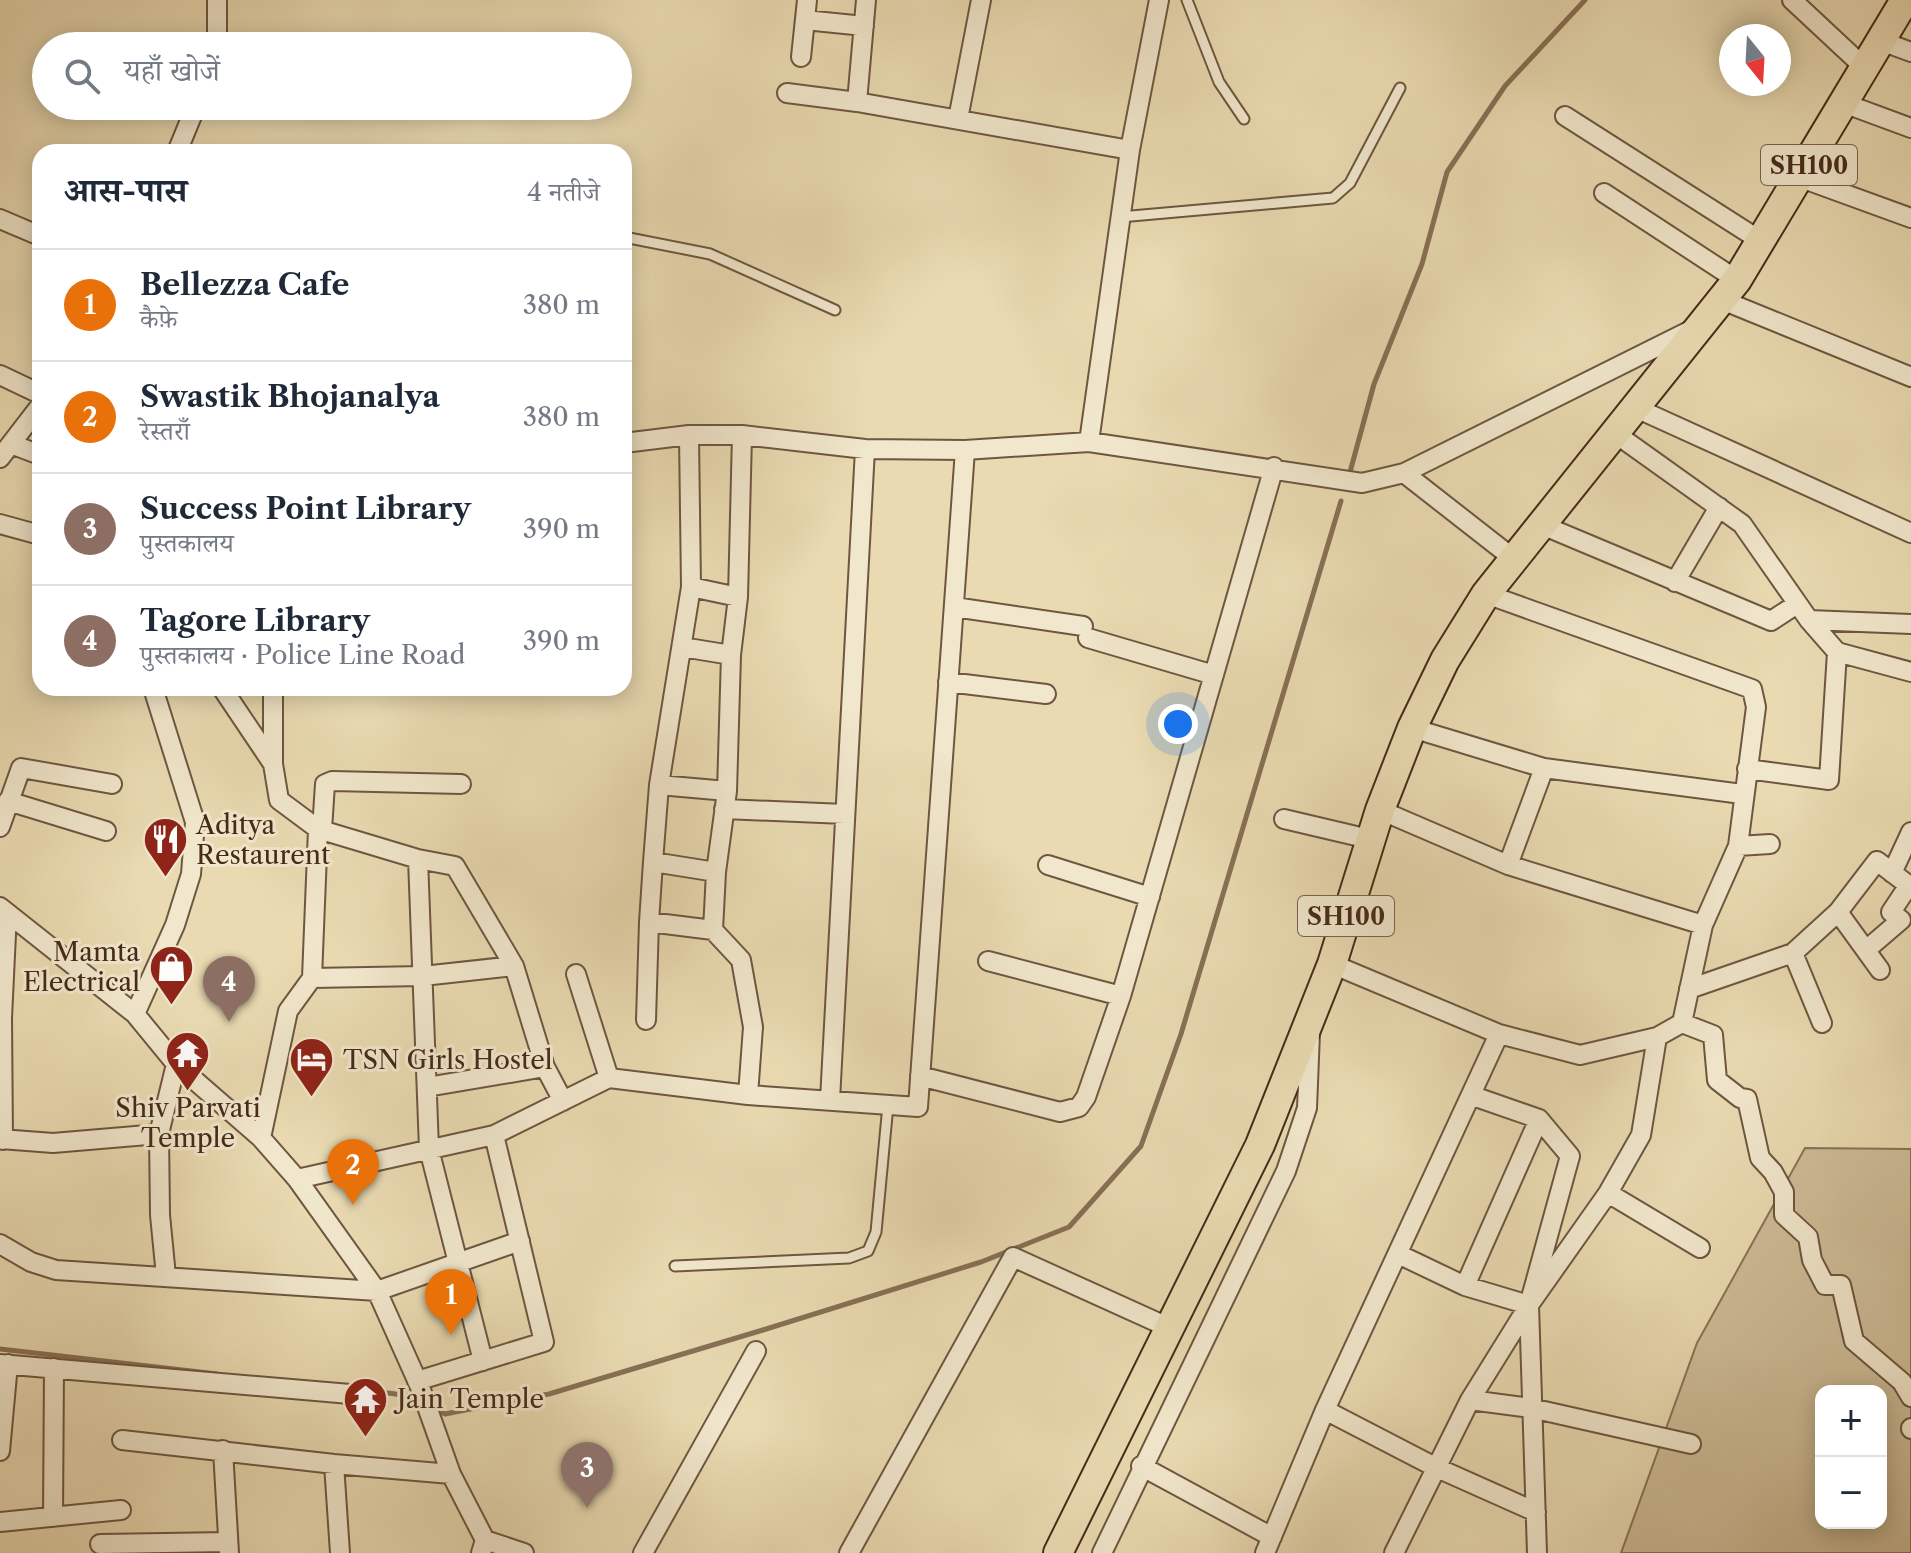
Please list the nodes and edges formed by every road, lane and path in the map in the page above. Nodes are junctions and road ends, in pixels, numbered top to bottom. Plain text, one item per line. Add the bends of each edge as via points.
1 (217, 0) edge
2 (807, 0) edge
3 (866, 0) edge
4 (981, 0) edge
5 (1159, 0) edge
6 (1187, 0) edge
7 (1792, 0) edge
8 (1905, 0) edge
9 (805, 20) junction
10 (864, 26) junction
11 (217, 32) edge
12 (1881, 41) junction
13 (1911, 52) edge
14 (801, 57) dead end
15 (1866, 69) junction
16 (1400, 88) dead end
17 (787, 93) dead end
18 (857, 102) junction
19 (1846, 104) junction
20 (1565, 116) dead end
21 (958, 119) junction
22 (1244, 119) dead end
23 (190, 120) edge
24 (1911, 128) edge
25 (180, 144) edge
26 (1130, 150) junction
27 (1801, 178) junction
28 (1604, 193) dead end
29 (1120, 217) junction
30 (1911, 218) edge
31 (0, 219) edge
32 (32, 233) edge
33 (632, 239) edge
34 (1761, 241) junction
35 (1730, 290) junction
36 (835, 310) dead end
37 (1704, 324) junction
38 (0, 375) edge
39 (1911, 377) edge
40 (32, 390) edge
41 (1636, 408) junction
42 (32, 416) edge
43 (1616, 434) junction
44 (689, 435) junction
45 (742, 435) junction
46 (632, 442) edge
47 (1089, 442) junction
48 (865, 449) junction
49 (965, 450) junction
50 (5, 451) edge
51 (32, 454) edge
52 (1274, 467) junction
53 (1404, 473) junction
54 (1719, 507) junction
55 (0, 524) edge
56 (1542, 525) junction
57 (32, 533) edge
58 (1911, 533) edge
59 (1514, 559) junction
60 (1675, 582) junction
61 (691, 587) junction
62 (1486, 594) junction
63 (738, 597) junction
64 (1797, 604) junction
65 (954, 607) junction
66 (1809, 620) junction
67 (1911, 624) edge
68 (682, 647) junction
69 (1837, 652) junction
70 (731, 655) junction
71 (1911, 672) edge
72 (1214, 675) junction
73 (948, 682) junction
74 (1046, 694) dead end
75 (156, 696) edge
76 (227, 696) edge
77 (273, 696) edge
78 (1412, 728) junction
79 (273, 764) junction
80 (1544, 768) junction
81 (1747, 769) junction
82 (112, 784) dead end
83 (461, 784) dead end
84 (659, 785) junction
85 (1742, 794) junction
86 (726, 800) junction
87 (8, 801) junction
88 (1380, 810) junction
89 (845, 814) junction
90 (1284, 819) dead end
91 (0, 827) edge
92 (320, 829) junction
93 (106, 831) dead end
94 (1911, 832) edge
95 (1369, 839) junction
96 (1770, 844) dead end
97 (1738, 846) junction
98 (418, 859) junction
99 (653, 862) junction
100 (1048, 865) dead end
101 (1508, 865) junction
102 (716, 872) junction
103 (1892, 873) junction
104 (1910, 886) edge
105 (1150, 897) junction
106 (4, 910) edge
107 (1838, 912) junction
108 (649, 922) junction
109 (1703, 925) junction
110 (713, 930) junction
111 (1866, 950) junction
112 (1793, 953) junction
113 (988, 961) dead end
114 (1332, 964) junction
115 (514, 966) junction
116 (1880, 970) dead end
117 (576, 974) dead end
118 (423, 976) junction
119 (312, 978) junction
120 (1689, 989) junction
121 (1121, 996) junction
122 (135, 1014) junction
123 (1310, 1018) junction
124 (646, 1020) dead end
125 (1682, 1023) junction
126 (1822, 1023) dead end
127 (1499, 1034) junction
128 (1657, 1037) junction
129 (176, 1064) junction
130 (545, 1067) junction
131 (920, 1076) junction
132 (609, 1078) junction
133 (427, 1087) junction
134 (748, 1095) junction
135 (1473, 1096) junction
136 (830, 1100) junction
137 (563, 1101) junction
138 (888, 1105) junction
139 (1539, 1119) junction
140 (159, 1134) junction
141 (494, 1135) junction
142 (261, 1138) junction
143 (1, 1140) edge
144 (429, 1149) junction
145 (297, 1179) junction
146 (1608, 1193) junction
147 (520, 1241) junction
148 (0, 1244) edge
149 (1700, 1248) dead end
150 (1398, 1254) junction
151 (457, 1263) junction
152 (675, 1266) dead end
153 (166, 1276) junction
154 (1465, 1286) junction
155 (377, 1291) junction
156 (1529, 1305) junction
157 (1172, 1329) junction
158 (756, 1351) dead end
159 (483, 1361) junction
160 (4, 1364) edge
161 (54, 1368) junction
162 (418, 1384) junction
163 (350, 1394) dead end
164 (1911, 1397) edge
165 (1470, 1400) junction
166 (1531, 1408) junction
167 (1325, 1410) junction
168 (122, 1440) dead end
169 (1691, 1444) dead end
170 (223, 1450) junction
171 (0, 1451) edge
172 (334, 1464) junction
173 (1141, 1466) junction
174 (1435, 1467) junction
175 (451, 1474) junction
176 (121, 1510) dead end
177 (1536, 1512) junction
178 (53, 1517) junction
179 (0, 1522) edge
180 (100, 1544) dead end
181 (1268, 1545) edge
182 (483, 1547) edge
183 (228, 1548) edge
184 (340, 1553) edge
185 (524, 1553) edge
186 (643, 1553) edge
187 (849, 1553) edge
188 (1058, 1553) edge
189 (1102, 1553) edge
190 (1394, 1553) edge
191 (1537, 1553) edge

1 - 11 street
2 - 9 street
3 - 10 street
4 - 21 street
5 - 26 street
6 - 22 lane via 1219,82
7 - 15 street
8 - 12 main road, SH100
9 - 10 street
9 - 14 street
10 - 18 street
12 - 13 street
12 - 15 main road, SH100
15 - 19 main road, SH100
16 - 29 lane via 1339,195
17 - 18 street
18 - 21 street
19 - 24 street
19 - 27 main road, SH100
20 - 34 street
21 - 26 street
23 - 25 street
26 - 29 street
27 - 30 street
27 - 34 main road, SH100
28 - 35 street
29 - 47 street
31 - 32 street
33 - 36 lane via 710,254
34 - 35 main road, SH100
35 - 37 main road, SH100
35 - 39 street
37 - 41 main road, SH100
37 - 53 street
38 - 40 street
41 - 43 main road, SH100
41 - 58 street
42 - 50 street
43 - 54 street
43 - 56 main road, SH100
44 - 45 street
44 - 46 street
44 - 61 street
45 - 48 street
45 - 63 street
47 - 49 street
47 - 52 street
48 - 49 street
48 - 89 street
49 - 65 street
50 - 51 street
52 - 53 street via 1362,483
52 - 72 street
53 - 59 street
54 - 60 street
54 - 64 street via 1742,524
55 - 57 street
56 - 59 main road, SH100
56 - 60 street
59 - 62 main road, SH100
60 - 64 street via 1771,621
61 - 63 street
61 - 68 street
62 - 78 main road, SH100
62 - 81 street via 1752,689 1756,707
63 - 70 street
64 - 66 street
65 - 72 street via 1085,632
65 - 73 street
66 - 67 street
66 - 69 street
68 - 70 street
68 - 84 street
69 - 71 street
69 - 81 street via 1829,780
70 - 86 street
72 - 105 street
73 - 74 street
73 - 131 street
75 - 122 street via 195,822 191,874 179,913
76 - 79 street
77 - 79 street
78 - 80 street
78 - 88 main road, SH100
79 - 92 street via 279,800
80 - 85 street
80 - 101 street
81 - 85 street
82 - 87 street via 21,768
83 - 92 street via 332,781 323,791
84 - 86 street
84 - 99 street
85 - 97 street
86 - 89 street
86 - 102 street
87 - 91 street
87 - 93 street
88 - 95 main road, SH100
88 - 101 street
89 - 136 street
90 - 95 street
92 - 98 street
92 - 119 street
94 - 103 street
95 - 114 main road, SH100
96 - 97 street
97 - 109 street
98 - 115 street via 455,866
98 - 118 street
99 - 102 street
99 - 108 street
100 - 105 street
101 - 109 street
102 - 110 street
103 - 104 street
103 - 107 street via 1877,861
104 - 111 street via 1891,912 1901,920
105 - 121 street
106 - 122 street
106 - 143 street
107 - 111 street
107 - 112 street
108 - 110 street
108 - 124 street
109 - 120 street
110 - 134 street via 741,960 753,1027
111 - 116 street
112 - 120 street
112 - 126 street
113 - 121 street
114 - 123 main road, SH100
114 - 127 street
115 - 118 street
115 - 130 street
117 - 132 street
118 - 119 street
118 - 133 street
119 - 142 street via 288,1011
120 - 125 street
121 - 131 street via 1086,1097 1070,1111
122 - 129 street
123 - 157 main road, SH100 via 1260,1145
123 - 173 street via 1307,1108 1286,1171
125 - 128 street
125 - 164 street via 1713,1035 1717,1080 1747,1099 1760,1158 1784,1192 1784,1215 1808,1237 1825,1285 1841,1285 1854,1341 1886,1365
127 - 128 street via 1580,1055
127 - 135 street
128 - 146 street via 1641,1135
129 - 140 street
129 - 142 street
130 - 133 street
130 - 137 street
131 - 138 street via 918,1107
132 - 134 street
132 - 137 street
133 - 144 street
134 - 136 street
135 - 139 street
135 - 150 street
136 - 138 street
137 - 141 street
138 - 152 lane via 876,1232 868,1251 849,1258
139 - 154 street
139 - 156 street via 1570,1156
140 - 143 street via 53,1143
140 - 153 street
141 - 144 street
141 - 147 street
142 - 145 street
144 - 145 street
144 - 151 street
145 - 155 street
146 - 149 street
146 - 156 street
147 - 151 street
147 - 159 street via 544,1342
148 - 153 street via 56,1270
150 - 154 street
150 - 167 street
151 - 155 street
151 - 159 street
153 - 155 street
154 - 156 street
155 - 162 street
156 - 165 street
156 - 166 street
157 - 187 street via 1013,1257
157 - 188 main road, SH100
158 - 186 street
159 - 162 street
160 - 161 street
160 - 171 street
161 - 163 street
161 - 178 street
162 - 175 street
165 - 166 street
165 - 174 street
166 - 169 street
166 - 177 street
167 - 174 street
167 - 181 street
168 - 170 street
170 - 172 street
170 - 183 street
172 - 175 street
172 - 184 street
173 - 181 street
173 - 189 street
174 - 177 street
174 - 190 street
175 - 182 street
176 - 178 street
177 - 191 street
178 - 179 street
180 - 183 street
182 - 185 street

